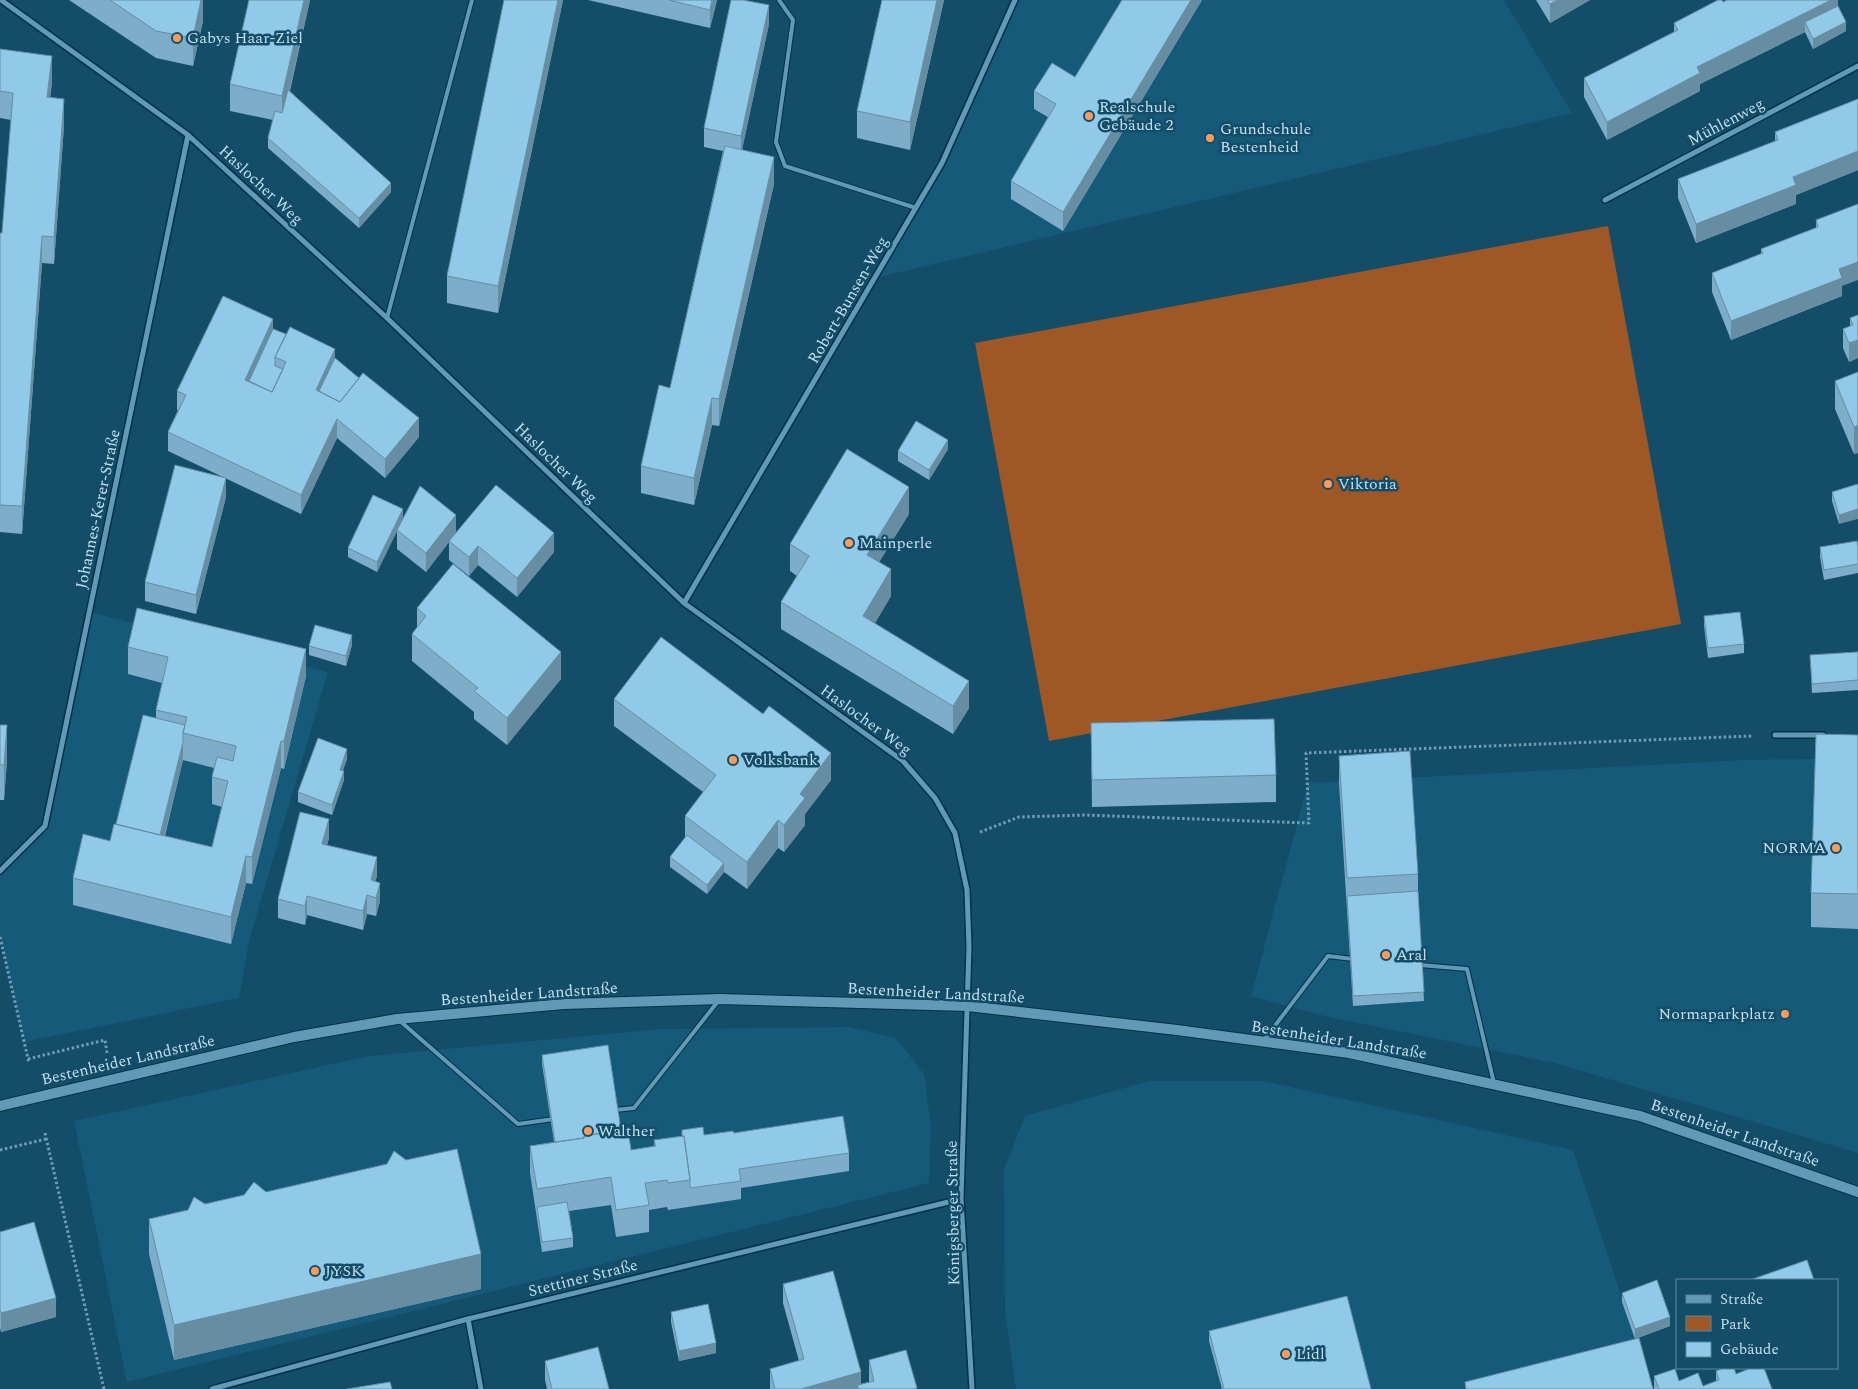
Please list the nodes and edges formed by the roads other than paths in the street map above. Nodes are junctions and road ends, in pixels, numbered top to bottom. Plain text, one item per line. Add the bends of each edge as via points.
1 (1, 0) edge
2 (472, 0) edge
3 (779, 0) edge
4 (1015, 0) edge
5 (1858, 66) edge
6 (188, 135) junction
7 (1605, 200) dead end
8 (916, 208) junction
9 (386, 318) junction
10 (684, 603) junction
11 (1775, 735) road end
12 (1830, 735) edge
13 (0, 871) edge
14 (1358, 959) edge
15 (1417, 964) edge
16 (720, 999) junction
17 (967, 1006) junction
18 (397, 1019) junction
19 (1263, 1042) junction
20 (1494, 1084) junction
21 (0, 1106) edge
22 (605, 1112) edge
23 (556, 1118) edge
24 (1858, 1192) edge
25 (962, 1198) junction
26 (468, 1320) junction
27 (212, 1389) edge
28 (481, 1389) edge
29 (972, 1389) edge

1 - 6 street, Haslocher Weg
2 - 9 lane
3 - 8 lane via 793,20 776,142 785,166
4 - 8 street, Robert-Bunsen-Weg via 942,163
5 - 7 street, Mühlenweg
6 - 9 street, Haslocher Weg
6 - 13 street, Johannes-Kerer-Straße via 45,826
8 - 10 street, Robert-Bunsen-Weg
9 - 10 street, Haslocher Weg
10 - 17 street, Haslocher Weg via 903,762 935,798 955,833 967,890
11 - 12 street
14 - 19 lane via 1328,956
15 - 20 lane via 1467,969
16 - 17 main road, Bestenheider Landstraße
16 - 18 main road, Bestenheider Landstraße via 564,1004
16 - 22 lane via 634,1108
17 - 19 main road, Bestenheider Landstraße
17 - 25 street, Königsberger Straße
18 - 21 main road, Bestenheider Landstraße via 294,1037
18 - 23 lane via 518,1124
19 - 20 main road, Bestenheider Landstraße via 1349,1053
20 - 24 main road, Bestenheider Landstraße via 1640,1116
25 - 26 street, Stettiner Straße
25 - 29 street, Königsberger Straße
26 - 27 street, Stettiner Straße
26 - 28 street

